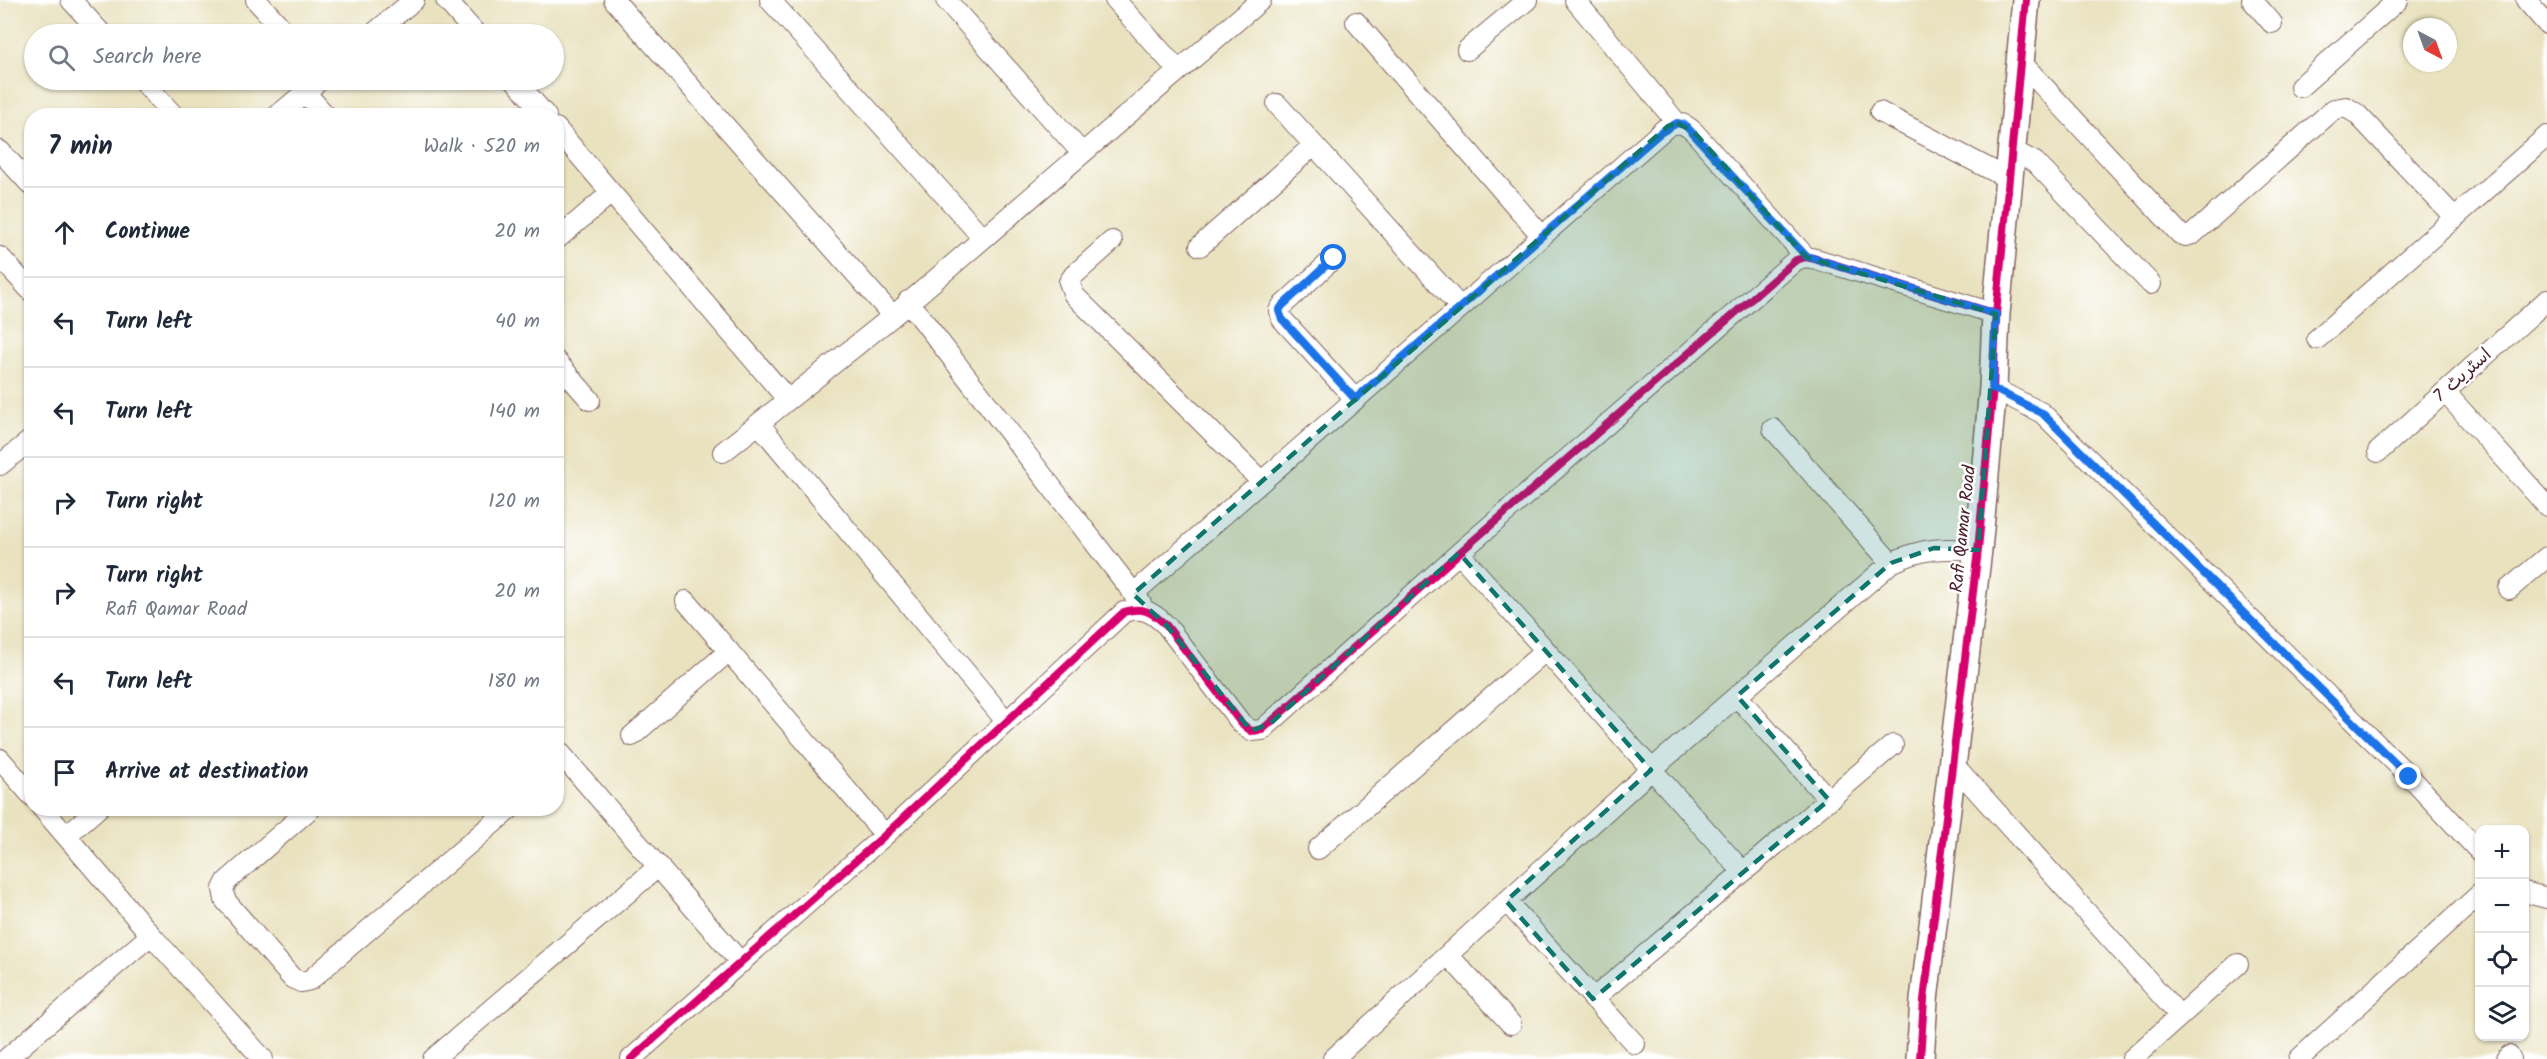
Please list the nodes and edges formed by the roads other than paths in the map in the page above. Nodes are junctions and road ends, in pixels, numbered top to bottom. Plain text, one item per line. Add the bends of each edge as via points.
1 (71, 0) edge
2 (256, 0) edge
3 (414, 0) edge
4 (446, 0) edge
5 (614, 0) edge
6 (770, 0) edge
7 (946, 0) edge
8 (1115, 0) edge
9 (1260, 0) edge
10 (1527, 0) edge
11 (1575, 0) edge
12 (2026, 0) edge
13 (2252, 0) edge
14 (2398, 0) edge
15 (2527, 0) edge
16 (1356, 22) dead end
17 (2272, 23) dead end
18 (93, 24) edge
19 (277, 24) edge
20 (385, 24) edge
21 (467, 24) edge
22 (2547, 24) edge
23 (1467, 50) dead end
24 (2020, 61) junction
25 (1177, 69) junction
26 (2300, 87) dead end
27 (151, 90) edge
28 (307, 90) edge
29 (314, 90) edge
30 (524, 90) edge
31 (1277, 104) dead end
32 (167, 108) edge
33 (286, 108) edge
34 (322, 108) edge
35 (539, 108) edge
36 (1880, 112) dead end
37 (1677, 123) junction
38 (2547, 136) edge
39 (564, 137) edge
40 (1314, 145) junction
41 (2012, 150) junction
42 (0, 151) edge
43 (1081, 152) junction
44 (24, 177) edge
45 (2009, 179) junction
46 (611, 193) junction
47 (2455, 218) junction
48 (564, 233) edge
49 (1541, 236) junction
50 (982, 237) junction
51 (1112, 241) dead end
52 (1200, 246) dead end
53 (1806, 256) junction
54 (0, 257) edge
55 (1334, 258) dead end
56 (24, 283) edge
57 (2151, 284) dead end
58 (2547, 300) edge
59 (908, 301) junction
60 (1460, 307) junction
61 (1996, 314) junction
62 (893, 316) junction
63 (2317, 339) dead end
64 (564, 370) edge
65 (1992, 388) junction
66 (2445, 392) junction
67 (1355, 399) junction
68 (590, 400) dead end
69 (788, 400) junction
70 (759, 424) junction
71 (1773, 429) dead end
72 (24, 445) edge
73 (723, 452) dead end
74 (2378, 452) dead end
75 (2, 461) edge
76 (1262, 481) junction
77 (2547, 506) edge
78 (1978, 550) junction
79 (1459, 553) junction
80 (2547, 557) edge
81 (1891, 563) junction
82 (2509, 590) dead end
83 (686, 601) dead end
84 (1139, 601) junction
85 (729, 651) junction
86 (1545, 651) junction
87 (1737, 696) junction
88 (1006, 721) junction
89 (632, 735) dead end
90 (1893, 745) dead end
91 (0, 759) edge
92 (564, 763) edge
93 (1953, 764) junction
94 (1651, 770) junction
95 (24, 787) edge
96 (1829, 800) junction
97 (49, 816) edge
98 (89, 816) edge
99 (302, 816) edge
100 (503, 816) edge
101 (885, 835) junction
102 (66, 836) junction
103 (2475, 847) edge
104 (1318, 849) dead end
105 (659, 866) junction
106 (1743, 872) junction
107 (2529, 893) edge
108 (2547, 898) edge
109 (2475, 899) edge
110 (1506, 900) junction
111 (151, 935) junction
112 (1448, 955) junction
113 (741, 963) junction
114 (2238, 964) dead end
115 (1593, 999) junction
116 (2180, 1016) junction
117 (1510, 1024) dead end
118 (1635, 1044) dead end
119 (6, 1059) edge
120 (263, 1059) edge
121 (433, 1059) edge
122 (631, 1059) edge
123 (1333, 1059) edge
124 (1920, 1059) edge
125 (2132, 1059) edge
126 (2299, 1059) edge
127 (2506, 1059) edge
128 (2511, 1059) edge

1 - 18 street
2 - 19 street
3 - 20 street
4 - 21 street
5 - 62 street
6 - 50 street
7 - 43 street
8 - 25 street
9 - 25 street
10 - 23 street
11 - 37 street
12 - 24 street, Rafi Qamar Road
13 - 17 street
14 - 26 street
15 - 22 street
16 - 49 street
24 - 41 street, Rafi Qamar Road
24 - 47 street via 2180,234 2193,234 2334,109 2346,107
25 - 43 street
27 - 32 street
28 - 33 street
29 - 34 street
30 - 35 street
31 - 40 street
36 - 45 street
37 - 49 street via 1660,133
37 - 53 street via 1694,132
38 - 47 street
39 - 46 street
40 - 52 street
40 - 60 street
41 - 45 street, Rafi Qamar Road
41 - 57 street via 2035,162
42 - 44 street
43 - 50 street
45 - 61 street, Rafi Qamar Road
46 - 48 street
46 - 69 street
47 - 63 street
49 - 60 street
50 - 59 street
51 - 76 street via 1069,282 1074,295
53 - 61 street
53 - 79 street via 1796,260
54 - 56 street
55 - 67 street via 1279,311
58 - 66 street, اسٹریٹ 7
59 - 62 street
59 - 84 street
60 - 67 street
61 - 65 street, Rafi Qamar Road
62 - 69 street
64 - 68 street
65 - 78 street, Rafi Qamar Road
65 - 103 street via 2042,413
66 - 74 street, اسٹریٹ 7
66 - 77 street
67 - 76 street
69 - 70 street
70 - 73 street
70 - 88 street
71 - 81 street
72 - 75 street
76 - 84 street
78 - 81 street via 1934,548
78 - 93 street, Rafi Qamar Road
79 - 84 street via 1262,730 1251,730 1241,723 1166,625
79 - 86 street
80 - 82 street
81 - 87 street
83 - 85 street
84 - 88 street via 1112,621
85 - 89 street
85 - 101 street
86 - 94 street
86 - 104 street
87 - 94 street
87 - 96 street
88 - 101 street
90 - 96 street
91 - 95 street
92 - 105 street
93 - 116 street
93 - 124 street, Rafi Qamar Road
94 - 106 street
94 - 110 street
96 - 106 street
97 - 102 street
98 - 102 street
99 - 100 street via 227,881 223,889 225,900 292,978 301,982 310,980
101 - 113 street
102 - 111 street
105 - 113 street
105 - 121 street
106 - 115 street
107 - 108 street
109 - 126 street
110 - 112 street
110 - 115 street
111 - 119 street
111 - 120 street
112 - 117 street
112 - 123 street
113 - 122 street
114 - 116 street
115 - 118 street
116 - 125 street
127 - 128 street

